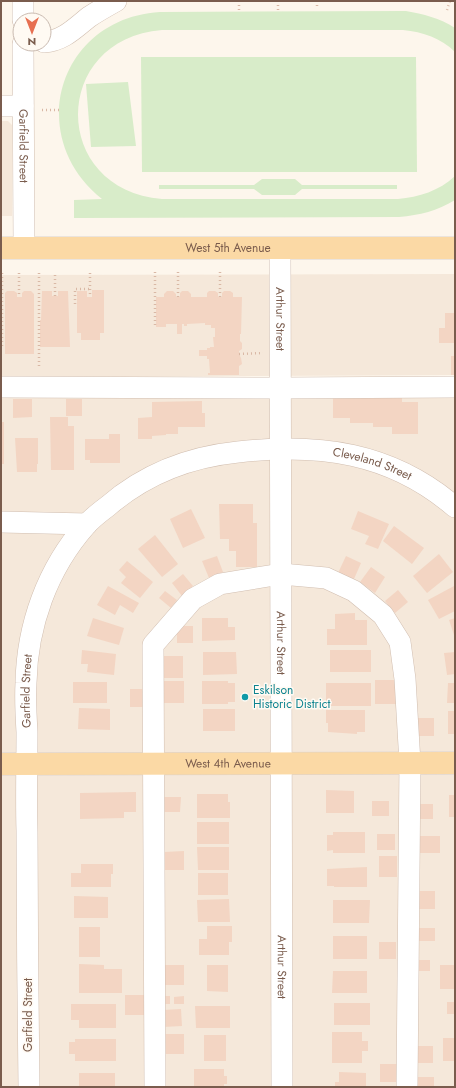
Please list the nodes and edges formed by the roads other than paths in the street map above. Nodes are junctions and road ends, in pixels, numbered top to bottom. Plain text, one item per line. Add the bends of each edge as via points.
1 (23, 1) edge
2 (116, 1) edge
3 (23, 12) edge
4 (52, 41) edge
5 (24, 52) edge
6 (1, 106) edge
7 (31, 108) junction
8 (1, 248) edge
9 (24, 248) junction
10 (280, 248) junction
11 (455, 248) edge
12 (1, 387) edge
13 (455, 387) edge
14 (280, 388) junction
15 (280, 449) junction
16 (455, 507) edge
17 (1, 522) edge
18 (87, 524) junction
19 (281, 574) junction
20 (410, 763) junction
21 (455, 763) edge
22 (1, 764) edge
23 (26, 764) junction
24 (153, 764) junction
25 (281, 764) junction
26 (29, 1087) edge
27 (155, 1087) edge
28 (282, 1087) edge
29 (407, 1087) edge

1 - 3 street
2 - 4 street via 67,35
5 - 7 street, Garfield Street
6 - 7 street
7 - 9 street, Garfield Street
8 - 9 main road, West 5th Avenue
9 - 10 main road, West 5th Avenue
10 - 11 main road, West 5th Avenue
10 - 14 street, Arthur Street
12 - 14 street
13 - 14 street
14 - 15 street, Arthur Street
15 - 16 street, Cleveland Street via 339,452 366,458 397,469 421,482
15 - 18 street, Garfield Street via 227,453 177,465 122,494
15 - 19 street, Arthur Street
17 - 18 street
18 - 23 street, Garfield Street via 60,561 47,584 36,613 26,682
19 - 20 street via 326,578 354,591 383,615 400,642
19 - 24 street via 220,584 193,599 153,645
19 - 25 street, Arthur Street
20 - 21 main road, West 4th Avenue
20 - 25 main road, West 4th Avenue
20 - 29 street
22 - 23 main road, West 4th Avenue
23 - 24 main road, West 4th Avenue
23 - 26 street, Garfield Street
24 - 25 main road, West 4th Avenue
24 - 27 street
25 - 28 street, Arthur Street

